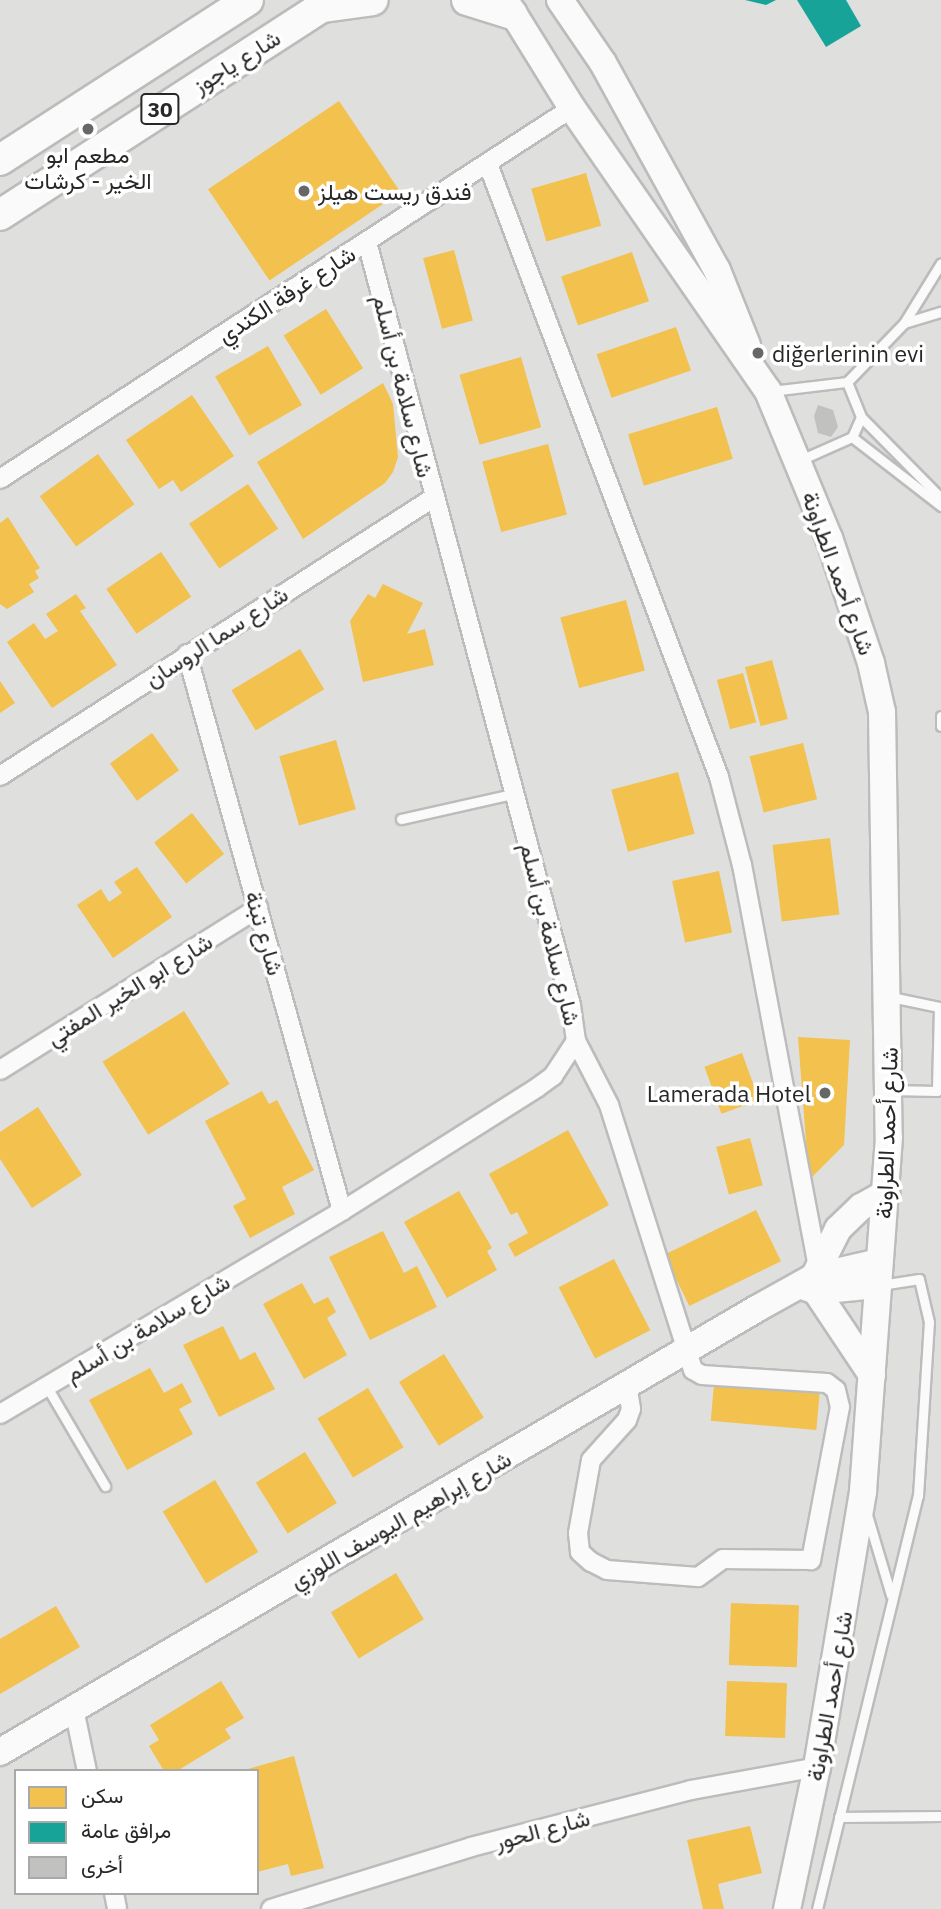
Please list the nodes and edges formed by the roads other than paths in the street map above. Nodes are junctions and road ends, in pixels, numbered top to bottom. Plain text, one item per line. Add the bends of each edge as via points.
1 (248, 0) edge
2 (373, 0) edge
3 (467, 0) edge
4 (560, 0) edge
5 (327, 4) edge
6 (509, 7) edge
7 (572, 108) junction
8 (0, 160) edge
9 (488, 164) junction
10 (0, 215) edge
11 (367, 242) junction
12 (941, 262) edge
13 (941, 312) edge
14 (904, 323) junction
15 (762, 382) junction
16 (847, 382) junction
17 (861, 417) junction
18 (852, 437) junction
19 (799, 461) junction
20 (0, 479) edge
21 (433, 498) junction
22 (941, 498) edge
23 (941, 506) edge
24 (187, 654) junction
25 (941, 716) edge
26 (941, 726) edge
27 (0, 776) edge
28 (516, 793) junction
29 (401, 819) dead end
30 (258, 908) junction
31 (889, 997) junction
32 (576, 1041) junction
33 (0, 1070) edge
34 (889, 1090) junction
35 (886, 1193) junction
36 (342, 1211) junction
37 (877, 1274) junction
38 (812, 1280) junction
39 (685, 1350) junction
40 (872, 1375) junction
41 (627, 1385) junction
42 (47, 1387) junction
43 (0, 1414) edge
44 (105, 1486) dead end
45 (863, 1492) junction
46 (891, 1597) junction
47 (74, 1709) junction
48 (0, 1752) edge
49 (817, 1768) junction
50 (88, 1769) edge
51 (941, 1816) edge
52 (839, 1817) junction
53 (271, 1909) edge
54 (787, 1909) edge
55 (817, 1909) edge

1 - 8 main road, شارع ياجوز / 30
2 - 5 main road
3 - 6 main road
4 - 15 street, شارع أحمد الطراونة via 603,63 717,270
5 - 10 main road, شارع ياجوز / 30
6 - 7 street, شارع أحمد الطراونة
7 - 9 street, شارع غرفة الكندي
7 - 15 street, شارع أحمد الطراونة
9 - 11 street, شارع غرفة الكندي
9 - 38 street via 726,798
11 - 20 street, شارع غرفة الكندي
11 - 21 street, شارع سلامة بن أسلم
12 - 14 lane
13 - 14 lane
14 - 16 lane
15 - 16 lane
15 - 19 street, شارع أحمد الطراونة
16 - 17 lane
17 - 18 lane
17 - 22 lane
18 - 19 lane
18 - 23 lane
19 - 31 street, شارع أحمد الطراونة via 855,614 882,712
21 - 24 street, شارع سما الروسان
21 - 28 street, شارع سلامة بن أسلم
24 - 27 street, شارع سما الروسان
24 - 30 street, شارع تبنة
25 - 26 lane
28 - 29 lane
28 - 32 street, شارع سلامة بن أسلم via 573,1013
30 - 33 street, شارع ابو الخير المفتي
30 - 36 street, شارع تبنة
31 - 34 street, شارع أحمد الطراونة
31 - 34 lane via 939,1007 937,1091
32 - 36 street, شارع سلامة بن أسلم via 553,1076 538,1087
32 - 39 street via 609,1105
34 - 35 street, شارع أحمد الطراونة
35 - 37 street, شارع أحمد الطراونة
35 - 38 street via 849,1217
36 - 42 street, شارع سلامة بن أسلم
37 - 38 street, شارع إبراهيم اليوسف اللوزي
37 - 40 street, شارع أحمد الطراونة
37 - 46 lane via 919,1279 929,1321 918,1496
38 - 39 street, شارع إبراهيم اليوسف اللوزي
38 - 40 street
39 - 41 street, شارع إبراهيم اليوسف اللوزي
39 - 41 street via 698,1374 827,1383 836,1390 840,1407 809,1562 723,1559 698,1577 607,1570 580,1552 578,1533 591,1460 627,1420 631,1409
40 - 45 street, شارع أحمد الطراونة
41 - 47 street, شارع إبراهيم اليوسف اللوزي
42 - 43 street, شارع سلامة بن أسلم
42 - 44 lane
45 - 46 lane via 873,1545
45 - 49 street, شارع أحمد الطراونة
46 - 52 lane
47 - 48 street, شارع إبراهيم اليوسف اللوزي
47 - 50 street
49 - 53 street, شارع الحور via 665,1797 471,1847
49 - 54 street, شارع أحمد الطراونة
51 - 52 lane
52 - 55 lane

